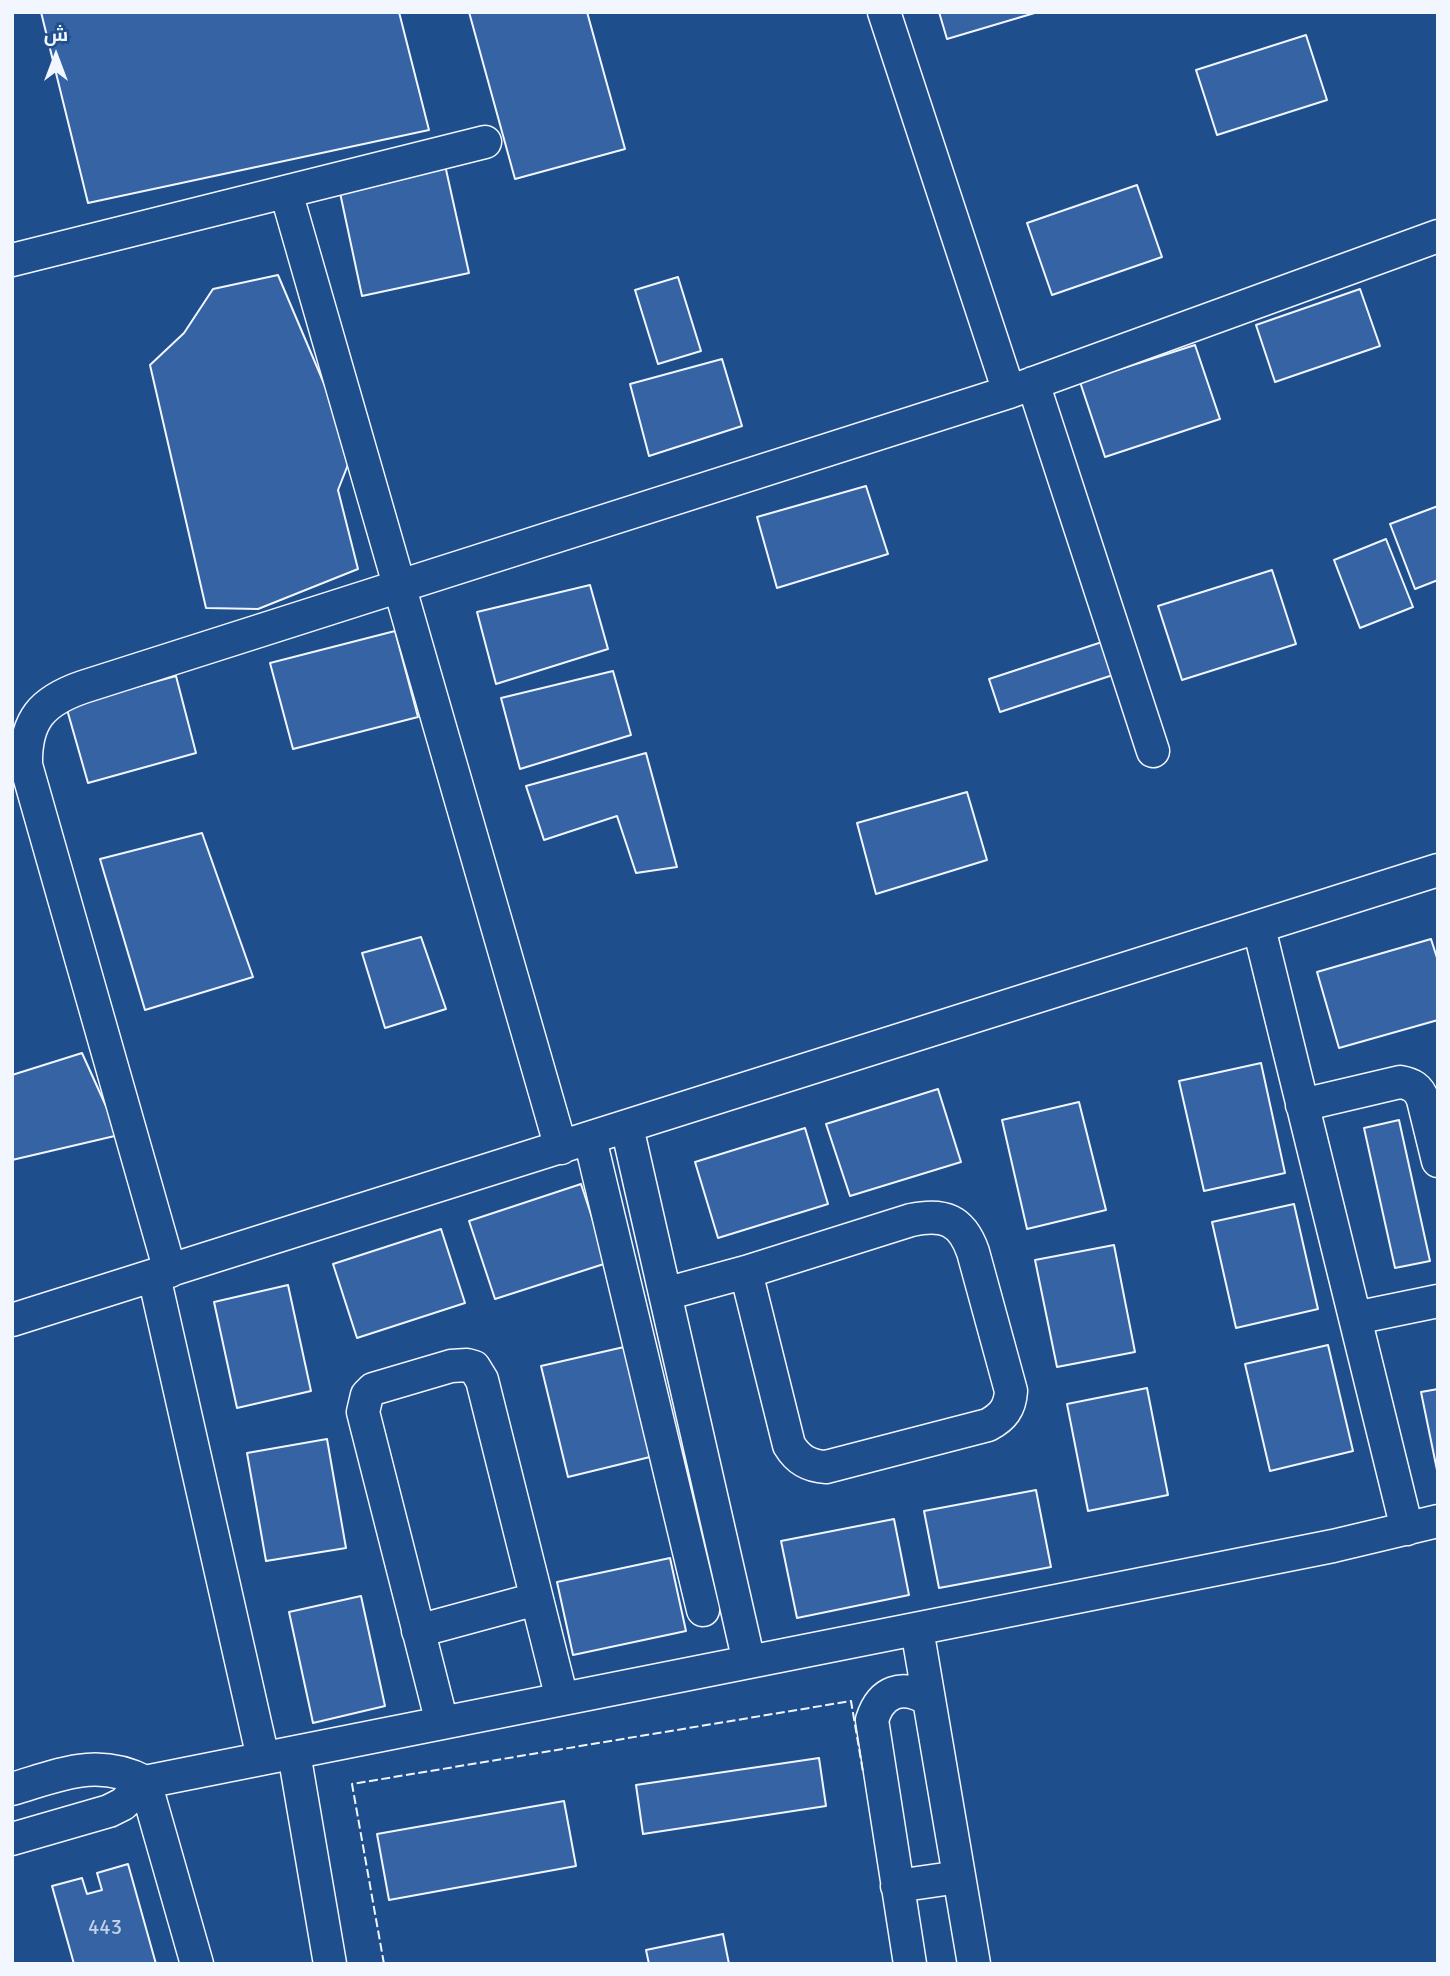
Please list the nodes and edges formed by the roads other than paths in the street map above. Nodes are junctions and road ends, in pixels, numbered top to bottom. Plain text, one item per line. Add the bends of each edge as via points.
1 (884, 12) edge
2 (485, 142) dead end
3 (286, 192) junction
4 (1438, 236) edge
5 (12, 260) edge
6 (1021, 387) junction
7 (400, 586) junction
8 (1153, 751) dead end
9 (1438, 870) edge
10 (1259, 929) junction
11 (1302, 1105) junction
12 (627, 1127) junction
13 (576, 1143) junction
14 (1438, 1161) edge
15 (746, 1272) junction
16 (162, 1273) junction
17 (665, 1294) junction
18 (1438, 1301) edge
19 (1355, 1318) junction
20 (12, 1320) edge
21 (1438, 1521) edge
22 (1407, 1530) junction
23 (536, 1599) junction
24 (703, 1610) dead end
25 (917, 1629) junction
26 (418, 1631) junction
27 (749, 1662) junction
28 (562, 1699) junction
29 (928, 1699) junction
30 (442, 1723) junction
31 (294, 1753) junction
32 (263, 1758) junction
33 (145, 1782) junction
34 (12, 1788) edge
35 (12, 1839) edge
36 (960, 1877) junction
37 (897, 1886) junction
38 (197, 1964) edge
39 (330, 1964) edge
40 (910, 1964) edge
41 (974, 1964) edge

1 - 6 street
2 - 3 street
3 - 5 street
3 - 7 street
4 - 6 street
6 - 7 street
6 - 8 street
7 - 13 street
7 - 16 street via 63,693 45,705 25,743 26,765
9 - 10 street
10 - 11 street
10 - 12 street
11 - 14 street via 1408,1083 1420,1092
11 - 19 street
12 - 13 street
12 - 17 street
13 - 16 street
13 - 24 street
15 - 15 street via 911,1220 943,1218 957,1225 968,1237 1009,1380 1006,1412 988,1425 826,1466 804,1462 789,1445
15 - 17 street
16 - 20 street
16 - 32 street
17 - 27 street
18 - 19 street
19 - 22 street
21 - 22 street
22 - 25 street
23 - 26 street
23 - 26 street via 482,1380 474,1367 451,1366 373,1389 363,1403
23 - 28 street
25 - 27 street
25 - 29 street
26 - 30 street
27 - 28 street
28 - 30 street
29 - 36 street
29 - 37 street via 918,1693 894,1693 883,1699 872,1720
30 - 31 street
31 - 32 street
31 - 39 street
32 - 33 street
33 - 34 street via 99,1768
33 - 35 street via 109,1811
33 - 38 street
36 - 37 street
36 - 41 street
37 - 40 street

